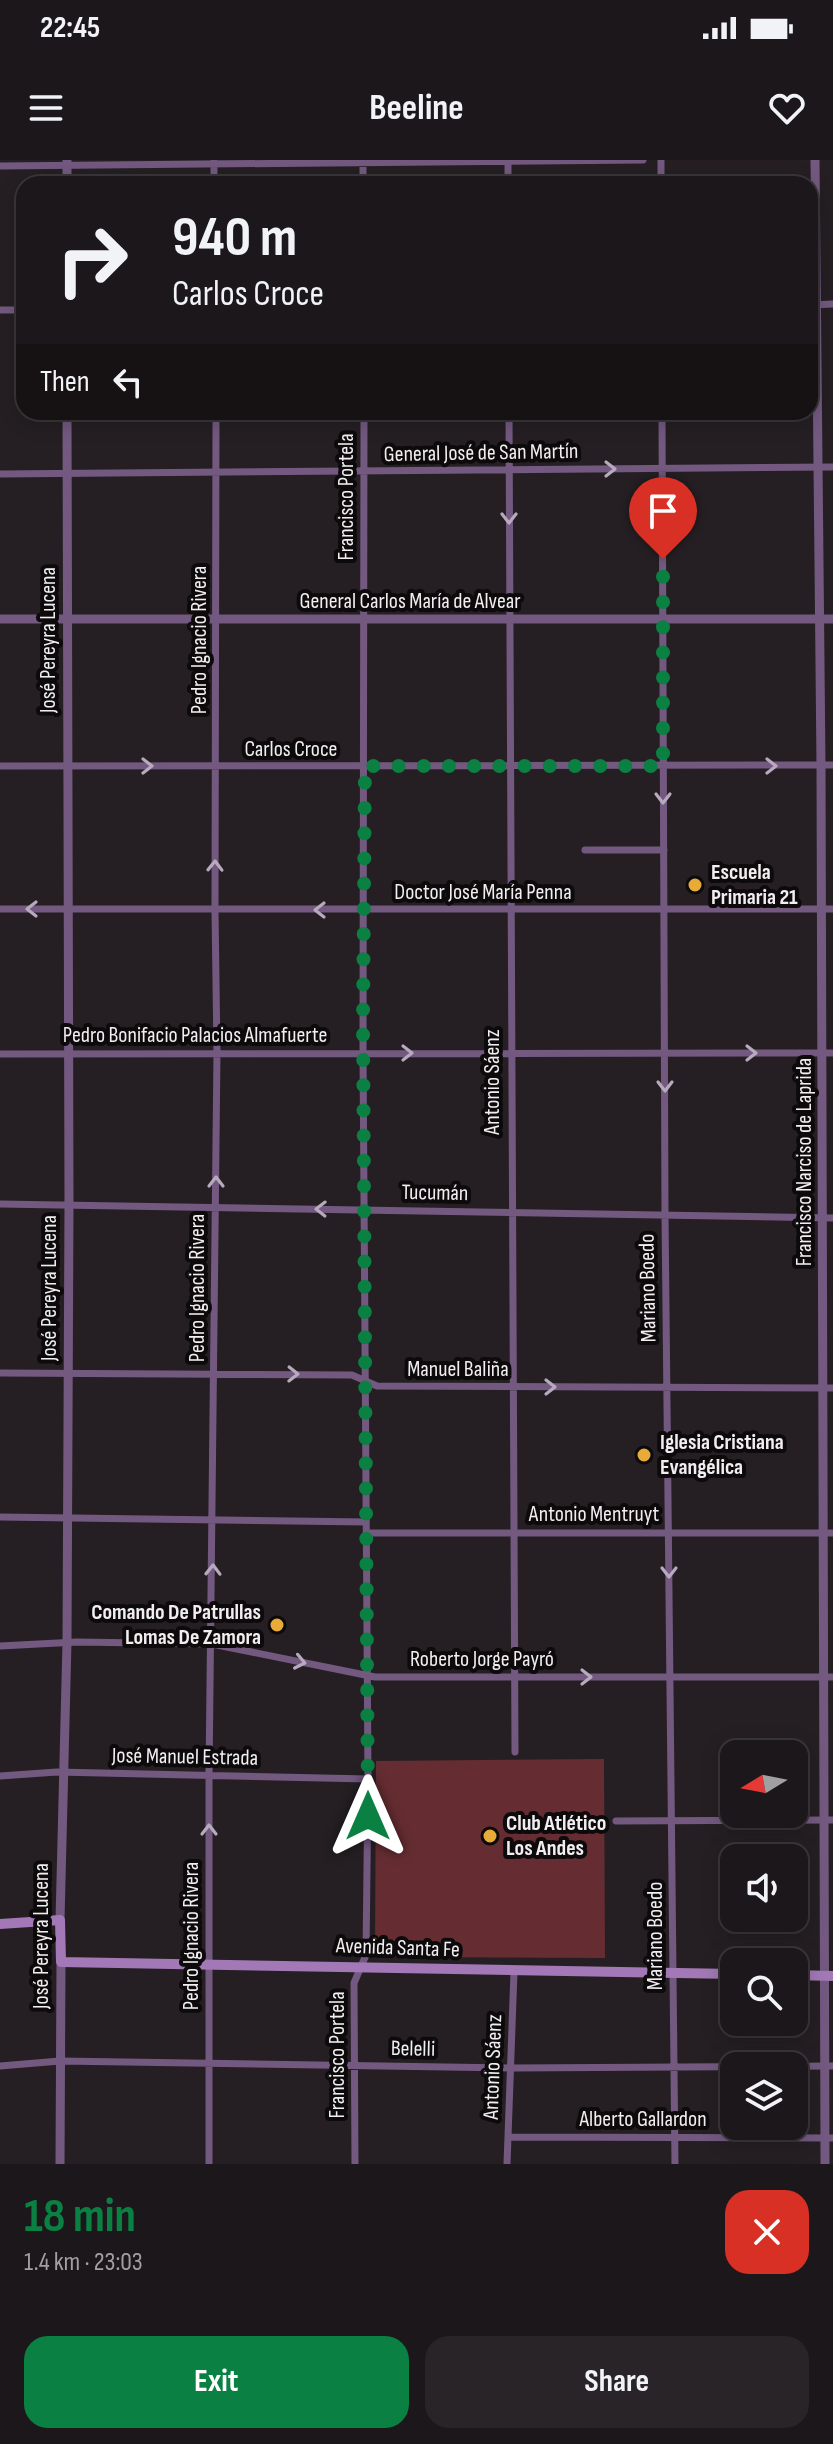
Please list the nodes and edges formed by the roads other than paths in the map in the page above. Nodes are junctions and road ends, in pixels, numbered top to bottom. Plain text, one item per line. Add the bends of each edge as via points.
1 (643, 160) edge
2 (508, 161) edge
3 (214, 162) edge
4 (363, 162) edge
5 (67, 163) edge
6 (0, 166) edge
7 (67, 420) edge
8 (216, 420) edge
9 (364, 420) edge
10 (509, 420) edge
11 (662, 420) edge
12 (818, 420) edge
13 (819, 467) junction
14 (833, 467) edge
15 (662, 469) junction
16 (509, 470) junction
17 (217, 471) junction
18 (364, 472) junction
19 (0, 474) edge
20 (66, 474) junction
21 (217, 618) junction
22 (0, 619) edge
23 (69, 619) junction
24 (364, 619) junction
25 (509, 619) junction
26 (663, 619) junction
27 (820, 619) junction
28 (833, 619) edge
29 (821, 765) junction
30 (833, 765) edge
31 (0, 766) edge
32 (69, 766) junction
33 (365, 766) junction
34 (510, 766) junction
35 (663, 766) junction
36 (216, 767) junction
37 (585, 850) dead end
38 (664, 850) junction
39 (0, 909) edge
40 (68, 909) junction
41 (510, 909) junction
42 (664, 909) junction
43 (828, 909) edge
44 (215, 910) junction
45 (363, 911) junction
46 (822, 981) junction
47 (833, 981) edge
48 (363, 1052) junction
49 (69, 1053) junction
50 (217, 1053) junction
51 (510, 1053) junction
52 (664, 1053) junction
53 (822, 1053) junction
54 (833, 1053) edge
55 (0, 1054) edge
56 (0, 1204) edge
57 (69, 1204) junction
58 (216, 1207) junction
59 (365, 1210) junction
60 (511, 1212) junction
61 (665, 1214) junction
62 (828, 1218) edge
63 (215, 1372) junction
64 (0, 1373) edge
65 (68, 1373) junction
66 (365, 1379) junction
67 (514, 1387) junction
68 (667, 1387) junction
69 (828, 1388) edge
70 (0, 1517) edge
71 (67, 1517) junction
72 (214, 1521) junction
73 (366, 1522) junction
74 (513, 1532) junction
75 (366, 1533) junction
76 (669, 1533) junction
77 (822, 1533) junction
78 (833, 1533) edge
79 (67, 1642) junction
80 (212, 1644) junction
81 (0, 1646) edge
82 (368, 1676) junction
83 (670, 1676) junction
84 (515, 1677) junction
85 (828, 1677) edge
86 (515, 1752) dead end
87 (64, 1773) junction
88 (209, 1775) junction
89 (0, 1776) edge
90 (368, 1779) junction
91 (672, 1820) junction
92 (829, 1820) edge
93 (616, 1821) dead end
94 (60, 1920) junction
95 (0, 1924) edge
96 (61, 1962) junction
97 (209, 1964) junction
98 (362, 1967) junction
99 (514, 1972) junction
100 (673, 1973) junction
101 (720, 1974) edge
102 (808, 1975) edge
103 (829, 1976) edge
104 (60, 2061) junction
105 (209, 2064) junction
106 (354, 2065) junction
107 (674, 2065) junction
108 (0, 2066) edge
109 (829, 2066) edge
110 (512, 2068) junction
111 (508, 2137) junction
112 (675, 2137) junction
113 (829, 2138) edge
114 (60, 2164) edge
115 (209, 2164) edge
116 (355, 2164) edge
117 (507, 2164) edge
118 (675, 2164) edge
119 (825, 2164) edge

1 - 2 street
2 - 4 street
3 - 4 street
3 - 5 street
5 - 6 street
7 - 20 street, José Pereyra Lucena
8 - 17 street, Pedro Ignacio Rivera
9 - 18 street, Francisco Portela
10 - 16 street, Antonio Sáenz
11 - 15 street, Mariano Boedo
12 - 13 street, Francisco Narciso de Laprida
13 - 14 street, General José de San Martín
13 - 15 street, General José de San Martín
13 - 27 street, Francisco Narciso de Laprida
16 -> 15 street, General José de San Martín
15 - 26 street, Mariano Boedo
16 - 18 street, General José de San Martín
16 -> 25 street, Antonio Sáenz
17 - 18 street, General José de San Martín
17 - 20 street, General José de San Martín
17 - 21 street, Pedro Ignacio Rivera
18 - 24 street, Francisco Portela
19 - 20 street, General José de San Martín
20 - 23 street, José Pereyra Lucena
21 - 23 street, General Carlos María de Alvear
21 - 24 street, General Carlos María de Alvear
21 - 36 street, Pedro Ignacio Rivera
22 - 23 street, General Carlos María de Alvear
23 - 32 street, José Pereyra Lucena
24 - 25 street, General Carlos María de Alvear
24 - 33 street, Francisco Portela
25 - 26 street, General Carlos María de Alvear
25 - 34 street, Antonio Sáenz
26 - 27 street, General Carlos María de Alvear
26 - 35 street, Mariano Boedo
27 - 28 street, General Carlos María de Alvear
27 - 29 street, Francisco Narciso de Laprida
29 - 30 street, Carlos Croce
35 -> 29 street, Carlos Croce
29 - 43 street, Francisco Narciso de Laprida
31 - 32 street, Carlos Croce
32 -> 36 street, Carlos Croce
32 - 40 street, José Pereyra Lucena
33 - 34 street, Carlos Croce
33 - 36 street, Carlos Croce
33 - 45 street, Francisco Portela
34 - 35 street, Carlos Croce
34 - 41 street, Antonio Sáenz
35 -> 38 street, Mariano Boedo
44 -> 36 street, Pedro Ignacio Rivera
37 - 38 street
38 - 42 street, Mariano Boedo
40 -> 39 street, Doctor José María Penna
40 - 44 street, Doctor José María Penna
40 - 49 street, José Pereyra Lucena
41 - 42 street, Doctor José María Penna
41 - 45 street, Doctor José María Penna
41 - 51 street, Antonio Sáenz
42 - 43 street, Doctor José María Penna
42 - 52 street, Mariano Boedo
43 - 46 street, Francisco Narciso de Laprida
45 -> 44 street, Doctor José María Penna
44 - 50 street, Pedro Ignacio Rivera
45 - 48 street, Francisco Portela
46 - 47 street
46 - 53 street, Francisco Narciso de Laprida
48 - 50 street, Pedro Bonifacio Palacios Almafuerte
48 -> 51 street, Pedro Bonifacio Palacios Almafuerte
48 - 59 street, Francisco Portela
49 - 50 street, Pedro Bonifacio Palacios Almafuerte
49 - 55 street, Pedro Bonifacio Palacios Almafuerte
49 - 57 street, José Pereyra Lucena
58 -> 50 street, Pedro Ignacio Rivera
51 - 52 street, Pedro Bonifacio Palacios Almafuerte
51 - 60 street, Antonio Sáenz
52 -> 53 street, Pedro Bonifacio Palacios Almafuerte
52 -> 61 street, Mariano Boedo
53 - 54 street, Pedro Bonifacio Palacios Almafuerte
53 - 62 street, Francisco Narciso de Laprida
56 - 57 street, Tucumán
57 - 58 street, Tucumán
57 - 65 street, José Pereyra Lucena
59 -> 58 street, Tucumán
58 - 63 street, Pedro Ignacio Rivera
59 - 60 street, Tucumán
59 - 66 street, Francisco Portela
60 - 61 street, Tucumán
60 - 67 street, Antonio Sáenz
61 - 62 street, Tucumán
61 - 68 street, Mariano Boedo
62 - 69 street, Francisco Narciso de Laprida
63 - 65 street, Manuel Baliña
63 -> 66 street, Manuel Baliña
63 - 72 street, Pedro Ignacio Rivera
64 - 65 street, Manuel Baliña
65 - 71 street, José Pereyra Lucena
66 - 67 street, Manuel Baliña via 377,1386
66 - 73 street, Francisco Portela
67 -> 68 street, Manuel Baliña
67 - 74 street, Antonio Sáenz
68 - 69 street, Manuel Baliña
68 - 76 street, Mariano Boedo
69 - 77 street, Francisco Narciso de Laprida
70 - 71 street
71 - 72 street
71 - 79 street, José Pereyra Lucena
72 - 73 street
80 -> 72 street, Pedro Ignacio Rivera
73 - 75 street, Francisco Portela
74 - 75 street, Antonio Mentruyt
74 - 76 street, Antonio Mentruyt
74 - 84 street, Antonio Sáenz
75 - 82 street, Francisco Portela
76 - 77 street, Antonio Mentruyt
76 -> 83 street, Mariano Boedo
77 - 78 street, Antonio Mentruyt
77 - 85 street, Francisco Narciso de Laprida
79 - 80 street, Roberto Jorge Payró
79 - 81 street, Roberto Jorge Payró
79 - 87 street, José Pereyra Lucena
80 -> 82 street, Roberto Jorge Payró
80 - 88 street, Pedro Ignacio Rivera
82 - 84 street, Roberto Jorge Payró
82 - 90 street, Francisco Portela
84 -> 83 street, Roberto Jorge Payró
83 - 85 street, Roberto Jorge Payró
83 - 91 street, Mariano Boedo
84 - 86 street, Antonio Sáenz
85 - 92 street, Francisco Narciso de Laprida
87 - 88 street, José Manuel Estrada
87 - 89 street, José Manuel Estrada
87 - 94 street, José Pereyra Lucena
88 - 90 street, José Manuel Estrada
97 -> 88 street, Pedro Ignacio Rivera
90 - 98 street, Francisco Portela
91 - 92 street
91 - 93 street
91 - 100 street, Mariano Boedo
92 - 103 street, Francisco Narciso de Laprida
94 - 95 main road
94 - 96 main road, José Pereyra Lucena
96 - 97 main road, Avenida Santa Fe
96 - 104 street, José Pereyra Lucena
97 - 98 main road, Avenida Santa Fe
97 - 105 street, Pedro Ignacio Rivera
98 - 99 main road, Avenida Santa Fe
98 - 106 street, Francisco Portela via 354,1983
99 - 100 main road, Avenida Santa Fe
99 - 110 street, Antonio Sáenz
100 - 101 main road, Avenida Santa Fe
100 - 107 street, Mariano Boedo
102 - 103 main road
103 - 109 street, Francisco Narciso de Laprida
104 - 105 street, Belelli
104 - 108 street, Belelli
104 - 114 street, José Pereyra Lucena
105 - 106 street, Belelli
105 - 115 street, Pedro Ignacio Rivera
106 - 110 street, Belelli
106 - 116 street, Francisco Portela
107 - 109 street, Belelli
107 - 110 street, Belelli
107 - 112 street, Mariano Boedo
109 - 113 street, Francisco Narciso de Laprida
110 - 111 street, Antonio Sáenz
111 - 112 street, Alberto Gallardon
111 - 117 street, Antonio Sáenz
112 - 113 street, Alberto Gallardon
112 - 118 street, Mariano Boedo
113 - 119 street, Francisco Narciso de Laprida

